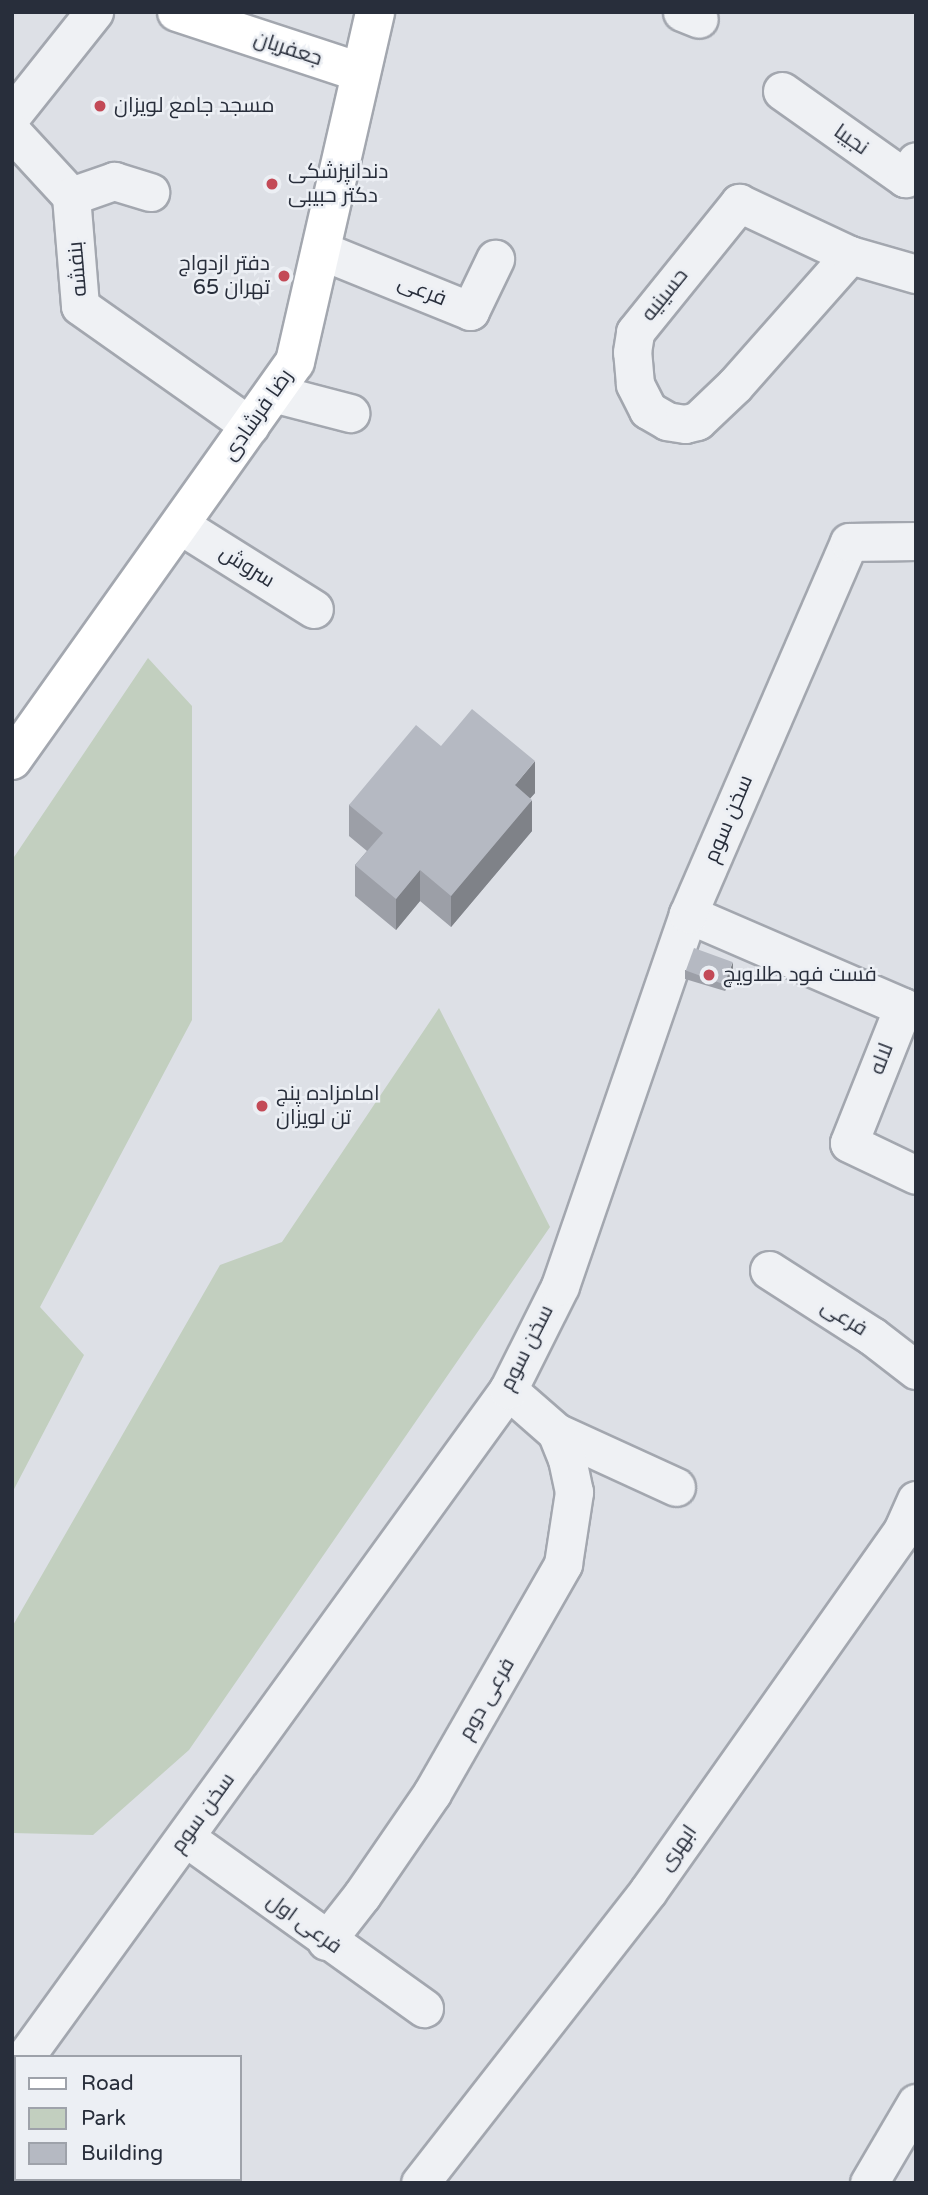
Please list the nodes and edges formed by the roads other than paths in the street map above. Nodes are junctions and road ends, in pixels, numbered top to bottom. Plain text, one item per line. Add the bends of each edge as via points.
1 (94, 12) edge
2 (177, 12) edge
3 (375, 12) edge
4 (359, 72) junction
5 (782, 91) dead end
6 (12, 114) edge
7 (12, 132) edge
8 (916, 161) edge
9 (150, 192) dead end
10 (71, 196) junction
11 (320, 250) junction
12 (850, 255) junction
13 (495, 259) dead end
14 (916, 274) edge
15 (273, 393) junction
16 (349, 414) dead end
17 (250, 426) junction
18 (180, 525) junction
19 (916, 541) edge
20 (314, 609) dead end
21 (12, 760) edge
22 (688, 914) junction
23 (916, 1175) edge
24 (769, 1270) dead end
25 (916, 1370) edge
26 (508, 1390) junction
27 (556, 1432) junction
28 (676, 1487) dead end
29 (916, 1500) edge
30 (186, 1837) junction
31 (326, 1941) junction
32 (424, 2008) dead end
33 (26, 2055) edge
34 (916, 2103) edge
35 (420, 2183) edge
36 (869, 2183) edge

1 - 6 street
2 - 4 main road, جعفریان
3 - 4 main road, رضا فرشادی
4 - 11 main road, رضا فرشادی
5 - 8 street, نجیبا via 905,178
7 - 10 street
9 - 10 street via 114,181
10 - 17 street, بنفشه via 80,306
11 - 13 street, فرعی via 470,311
11 - 15 main road, رضا فرشادی via 295,362
12 - 12 street, حسینیه via 739,203 635,332 635,384 648,410 667,421 698,421
12 - 14 street, حسینیه
15 - 16 street
15 - 17 main road, رضا فرشادی
17 - 18 main road, رضا فرشادی
18 - 20 street, سروش
18 - 21 main road, رضا فرشادی
19 - 22 street, سخن سوم via 849,542
22 - 23 street, لاله via 903,1007 849,1143
22 - 26 street, سخن سوم via 560,1286
24 - 25 street, فرعی
26 - 27 street
26 - 30 street, سخن سوم
27 - 28 street
27 - 31 street, فرعی دوم via 574,1492 563,1564 432,1793
29 - 35 street, ابهری via 902,1531 648,1891
30 - 31 street, فرعی اول
30 - 33 street, سخن سوم
31 - 32 street, فرعی اول
34 - 36 street

